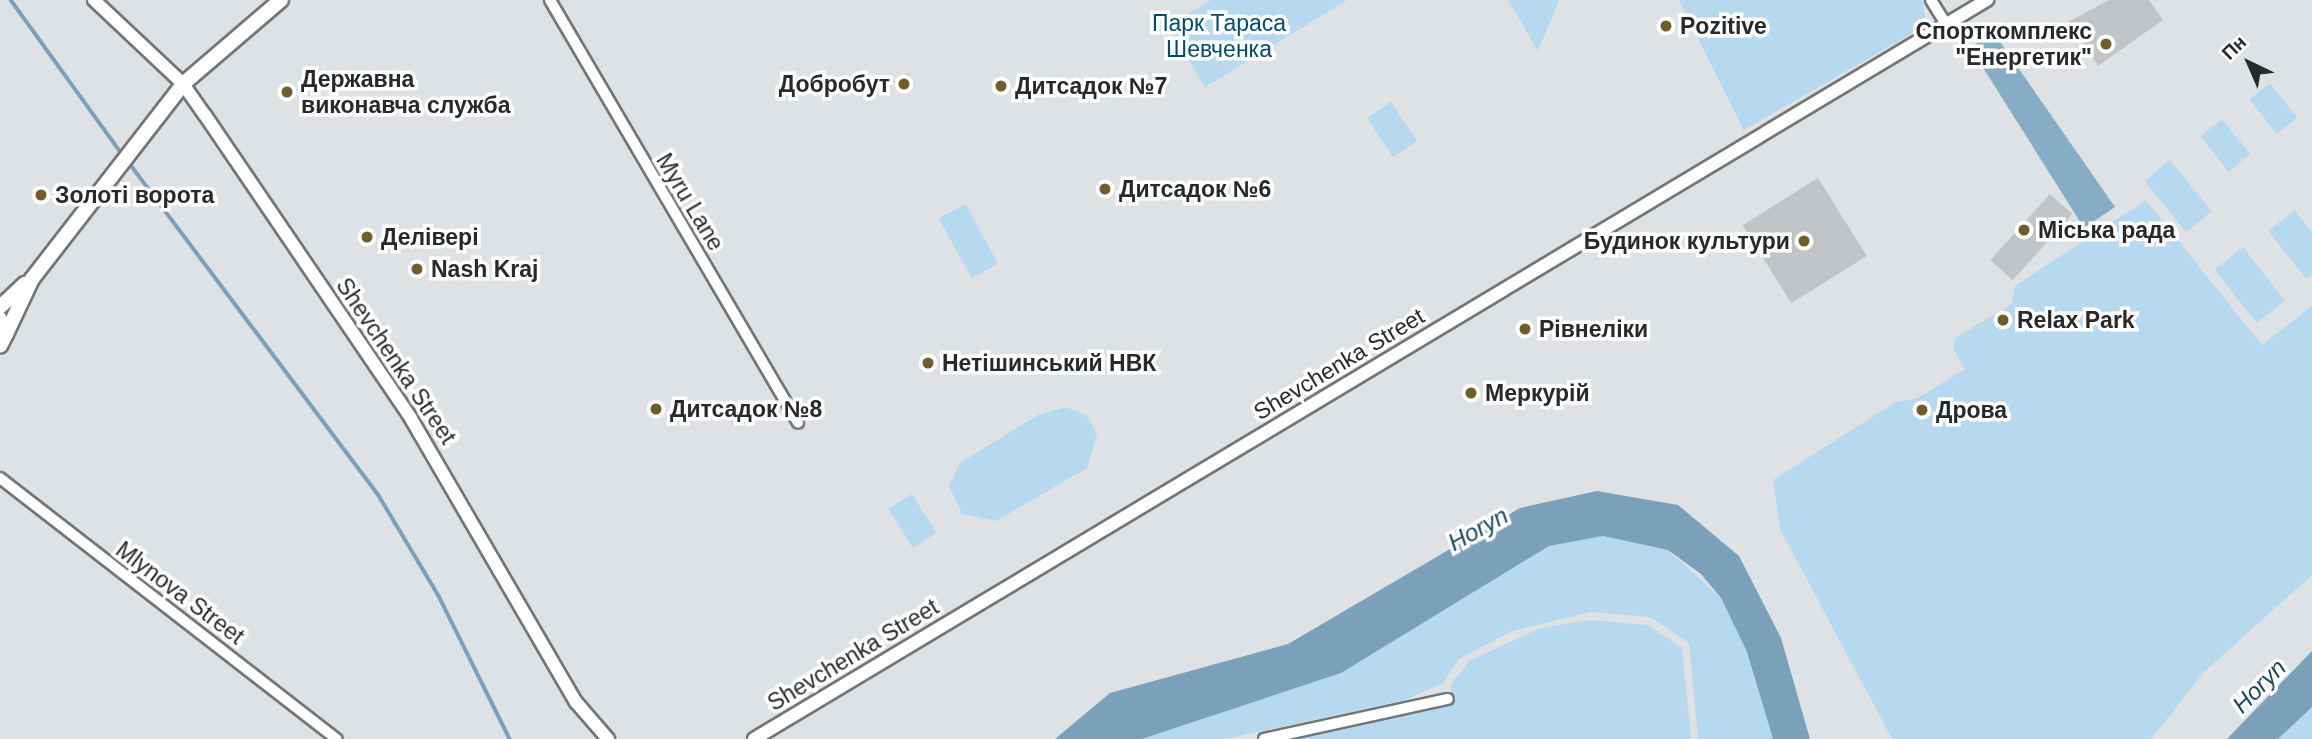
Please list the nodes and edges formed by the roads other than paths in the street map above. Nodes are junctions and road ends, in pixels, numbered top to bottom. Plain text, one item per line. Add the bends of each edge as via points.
1 (94, 0) edge
2 (281, 0) edge
3 (550, 0) edge
4 (1931, 0) edge
5 (1987, 0) edge
6 (1947, 26) junction
7 (183, 84) junction
8 (32, 278) junction
9 (0, 307) edge
10 (0, 319) edge
11 (3, 340) edge
12 (798, 423) dead end
13 (0, 478) edge
14 (1448, 699) dead end
15 (337, 739) edge
16 (608, 739) edge
17 (754, 739) edge
18 (1264, 739) edge

1 - 7 street, Shevchenka Street
2 - 7 main road
3 - 12 street, Myru Lane
4 - 6 street
5 - 6 street, Shevchenka Street
6 - 17 street, Shevchenka Street
7 - 8 main road
7 - 16 street, Shevchenka Street via 416,426 576,702
8 - 9 main road
8 - 11 main road
10 - 11 main road
13 - 15 street, Mlynova Street
14 - 18 street

